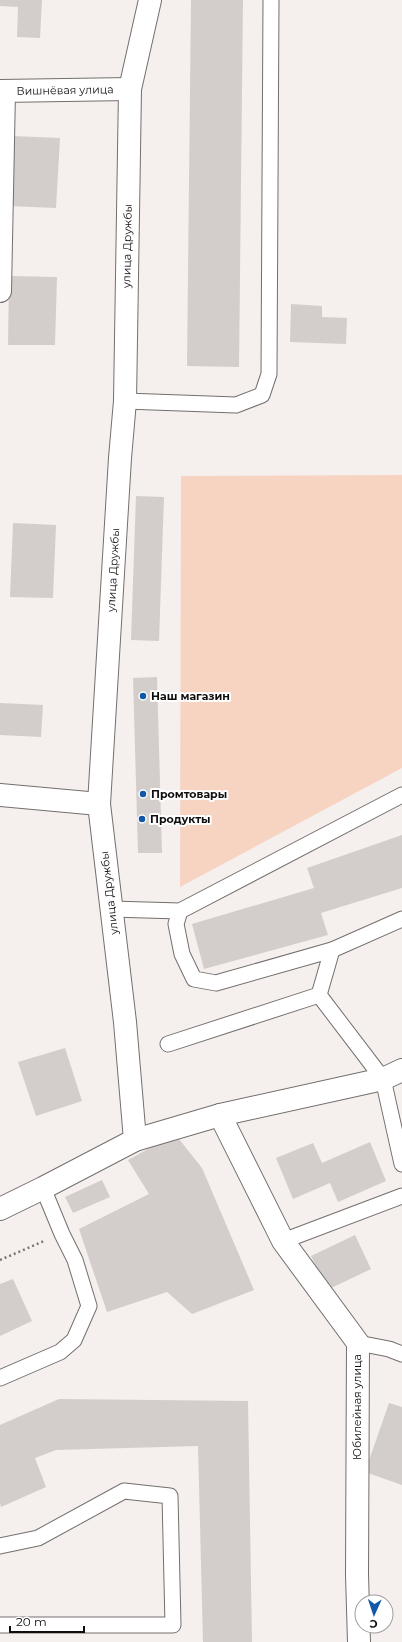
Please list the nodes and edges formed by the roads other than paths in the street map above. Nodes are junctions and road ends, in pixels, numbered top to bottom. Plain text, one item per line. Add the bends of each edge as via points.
1 (150, 0) edge
2 (271, 0) edge
3 (130, 89) junction
4 (2, 91) edge
5 (0, 291) edge
6 (125, 401) junction
7 (0, 795) edge
8 (402, 795) edge
9 (98, 804) junction
10 (111, 910) junction
11 (180, 911) junction
12 (402, 919) edge
13 (332, 950) junction
14 (319, 995) junction
15 (168, 1044) dead end
16 (392, 1075) edge
17 (220, 1115) junction
18 (135, 1140) junction
19 (402, 1164) edge
20 (43, 1188) junction
21 (402, 1196) edge
22 (0, 1209) edge
23 (283, 1240) junction
24 (358, 1343) junction
25 (402, 1354) edge
26 (0, 1378) edge
27 (0, 1546) edge
28 (0, 1625) edge
29 (359, 1642) edge

1 - 3 street, улица Дружбы
2 - 6 lane via 269,374 262,395 236,405
3 - 4 street, Вишнёвая улица
3 - 6 street, улица Дружбы
4 - 5 street
6 - 9 street, улица Дружбы
7 - 9 street
8 - 11 lane
9 - 10 street, улица Дружбы
10 - 11 lane
10 - 18 street, улица Дружбы via 125,1022
11 - 13 lane via 176,924 182,954 194,979 216,983
12 - 13 lane
13 - 14 lane
14 - 15 lane
14 - 16 lane
16 - 17 street
16 - 19 lane
17 - 18 street
17 - 23 street, Юбилейная улица
18 - 20 street
20 - 22 street
20 - 26 lane via 75,1260 89,1306 74,1340 60,1352
21 - 23 lane
23 - 24 street, Юбилейная улица
24 - 25 lane
24 - 29 street, Юбилейная улица
27 - 28 lane via 38,1538 124,1491 170,1496 173,1625

